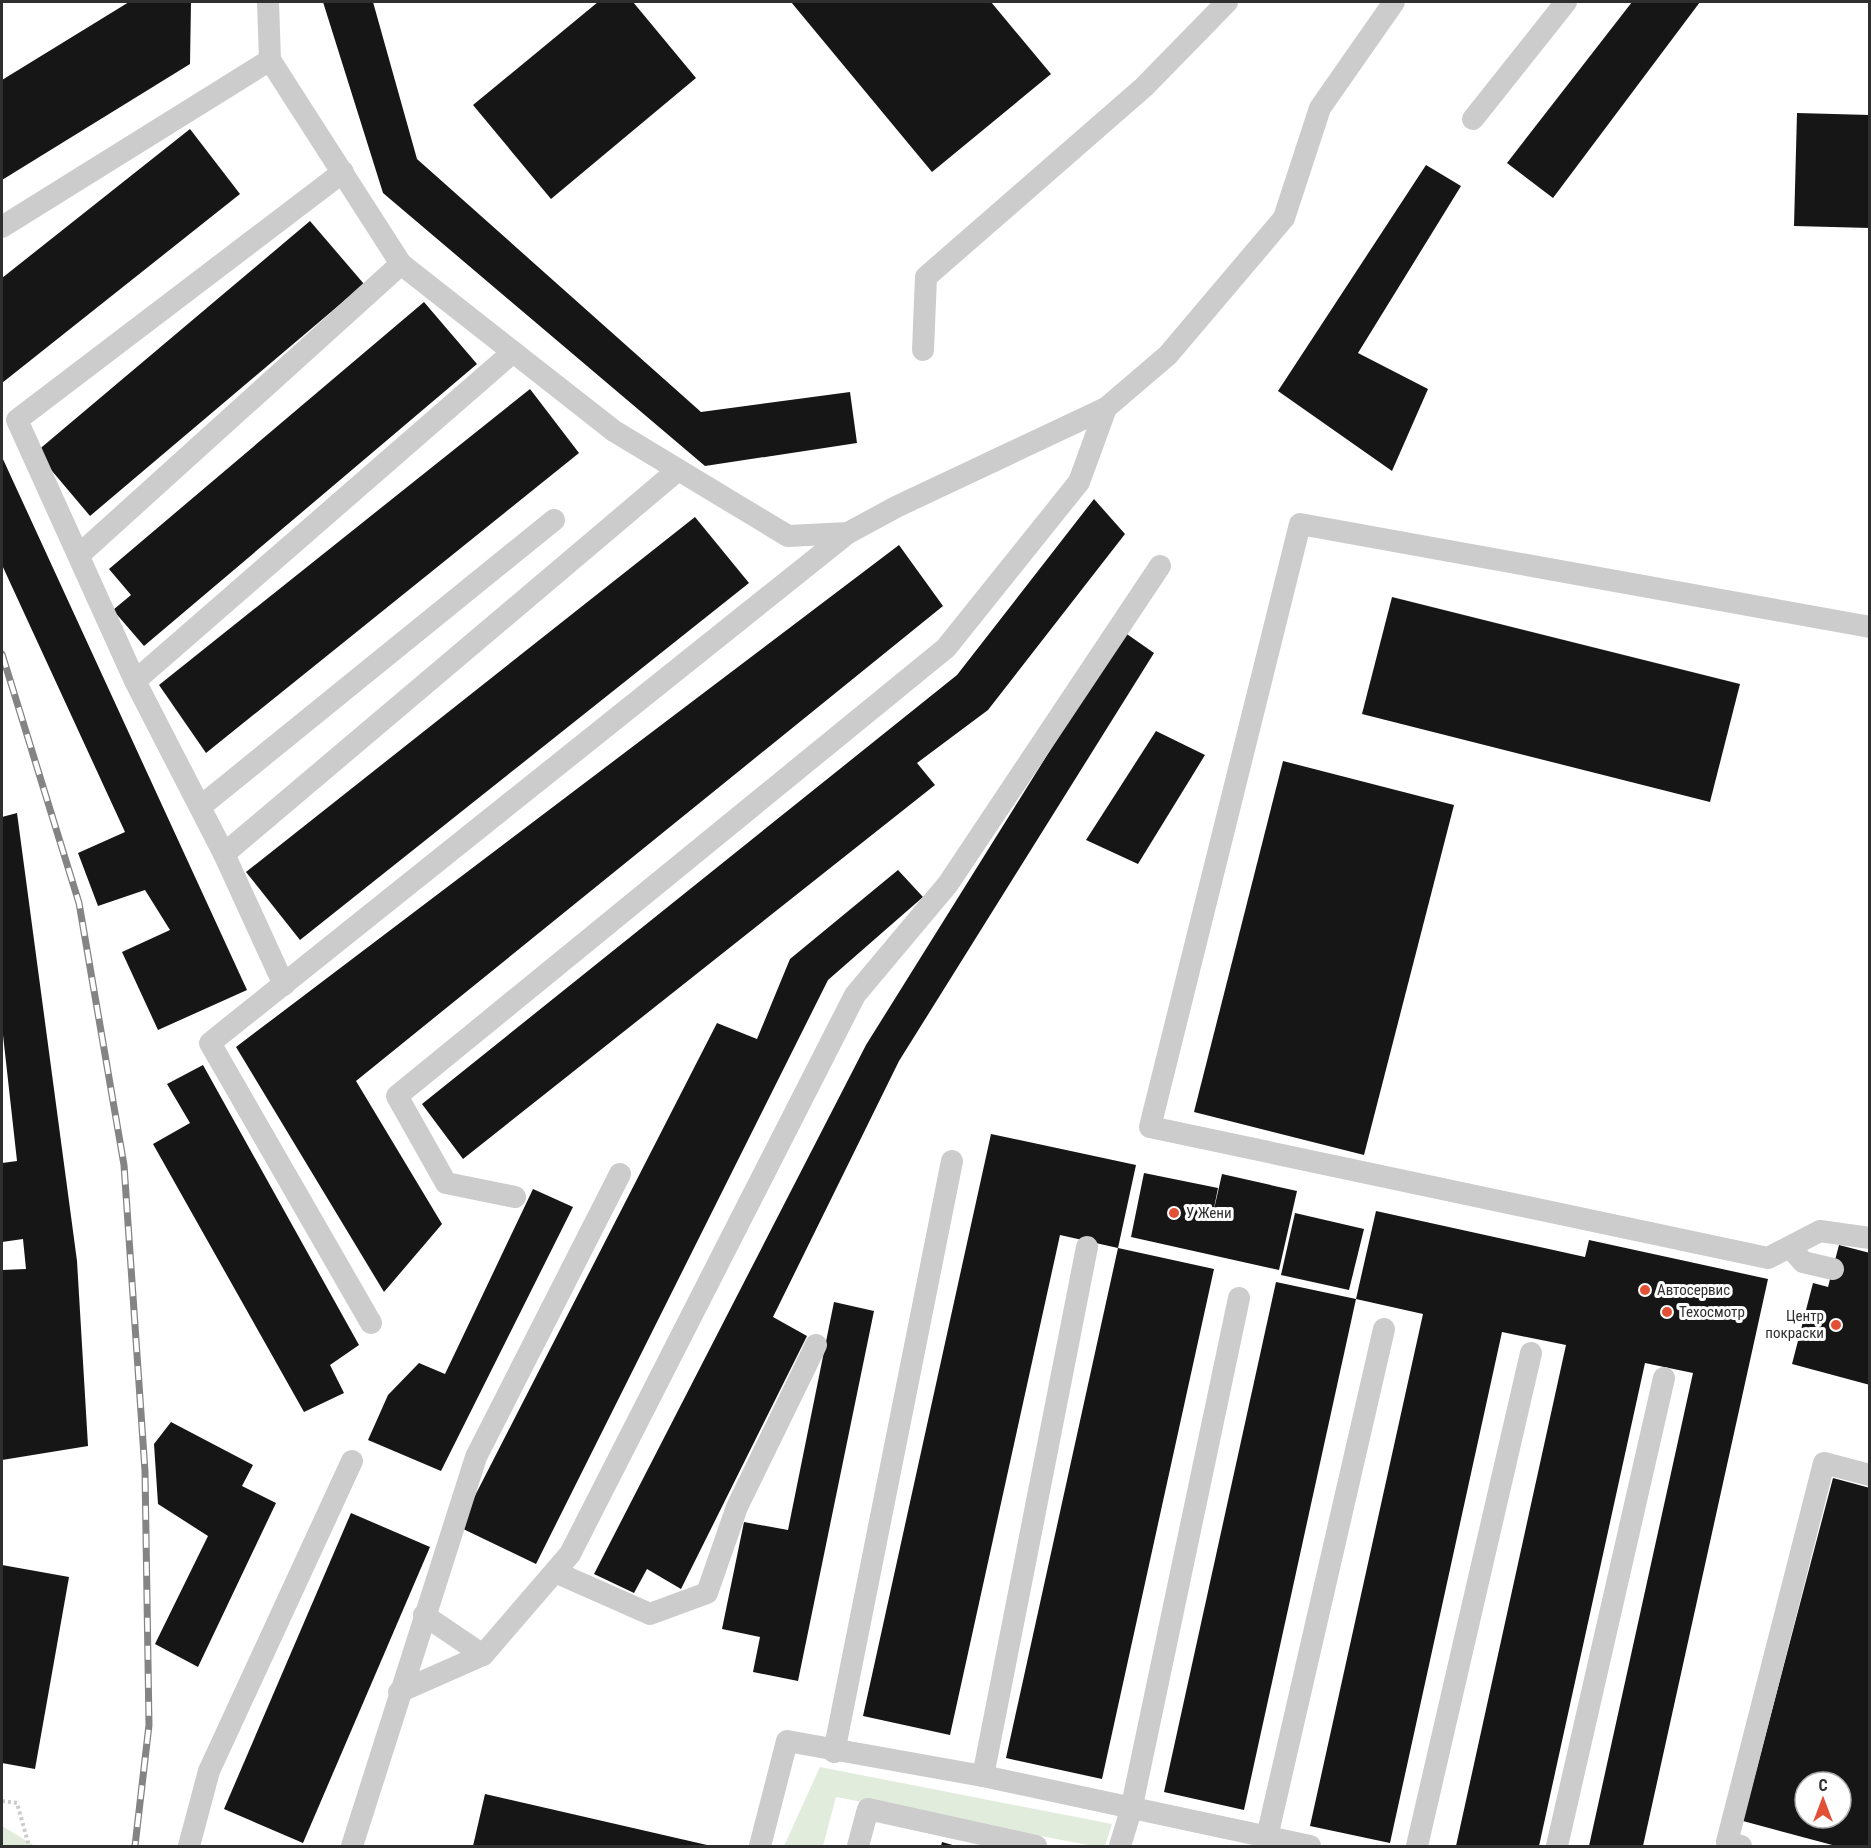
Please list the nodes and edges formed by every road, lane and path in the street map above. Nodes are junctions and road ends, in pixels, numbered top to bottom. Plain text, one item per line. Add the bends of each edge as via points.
1 (268, 2) edge
2 (1227, 2) edge
3 (1394, 2) edge
4 (1566, 2) edge
5 (270, 60) junction
6 (1473, 119) dead end
7 (343, 172) junction
8 (2, 227) edge
9 (401, 264) junction
10 (923, 350) dead end
11 (513, 352) junction
12 (1106, 408) junction
13 (678, 470) junction
14 (554, 520) dead end
15 (848, 533) junction
16 (79, 555) junction
17 (1160, 566) dead end
18 (1869, 627) edge
19 (135, 681) junction
20 (200, 807) junction
21 (224, 854) junction
22 (284, 985) junction
23 (952, 1161) dead end
24 (620, 1174) dead end
25 (515, 1197) dead end
26 (1869, 1238) edge
27 (1087, 1247) dead end
28 (1790, 1247) junction
29 (1833, 1269) dead end
30 (1239, 1298) dead end
31 (371, 1323) dead end
32 (1384, 1329) dead end
33 (816, 1345) dead end
34 (1531, 1353) dead end
35 (1664, 1378) dead end
36 (352, 1461) dead end
37 (1869, 1475) edge
38 (555, 1572) junction
39 (424, 1615) junction
40 (483, 1654) junction
41 (399, 1692) junction
42 (834, 1752) junction
43 (983, 1776) junction
44 (2, 1801) edge
45 (1131, 1810) junction
46 (1267, 1837) junction
47 (29, 1846) edge
48 (189, 1846) edge
49 (352, 1846) edge
50 (760, 1846) edge
51 (858, 1846) edge
52 (1036, 1846) edge
53 (1120, 1846) edge
54 (1310, 1846) edge
55 (1417, 1846) edge
56 (1557, 1846) edge
57 (1741, 1846) edge

1 - 5 lane
2 - 10 lane via 1144,87 926,277
3 - 12 lane via 1320,108 1284,218 1168,355
4 - 6 lane
5 - 7 lane
5 - 8 lane
7 - 9 lane
7 - 16 lane via 17,420
9 - 11 lane
9 - 16 lane
11 - 13 lane via 614,431
11 - 19 lane
12 - 15 lane
12 - 25 lane via 1079,482 946,648 397,1096 446,1183
13 - 15 lane via 788,536
13 - 21 lane
14 - 20 lane
15 - 22 lane
16 - 19 lane
17 - 38 lane via 948,884 855,995 570,1554
18 - 28 lane via 1300,524 1150,1127 1768,1258
19 - 20 lane
20 - 21 lane
21 - 22 lane
22 - 31 lane via 210,1043
23 - 42 lane
24 - 39 lane via 476,1457
26 - 28 lane via 1820,1231
27 - 43 lane
28 - 29 lane via 1803,1262
30 - 45 lane
32 - 46 lane
33 - 38 lane via 737,1507 707,1593 650,1614
34 - 55 lane
35 - 56 lane
36 - 48 lane via 209,1771
37 - 57 lane via 1824,1463 1727,1842
38 - 40 lane
39 - 40 lane
39 - 41 lane
40 - 41 lane
41 - 49 lane
42 - 43 lane
42 - 50 lane via 787,1741
43 - 45 lane
44 - 47 path via 17,1803
45 - 46 lane
45 - 53 lane
46 - 54 lane
51 - 52 lane via 868,1809

